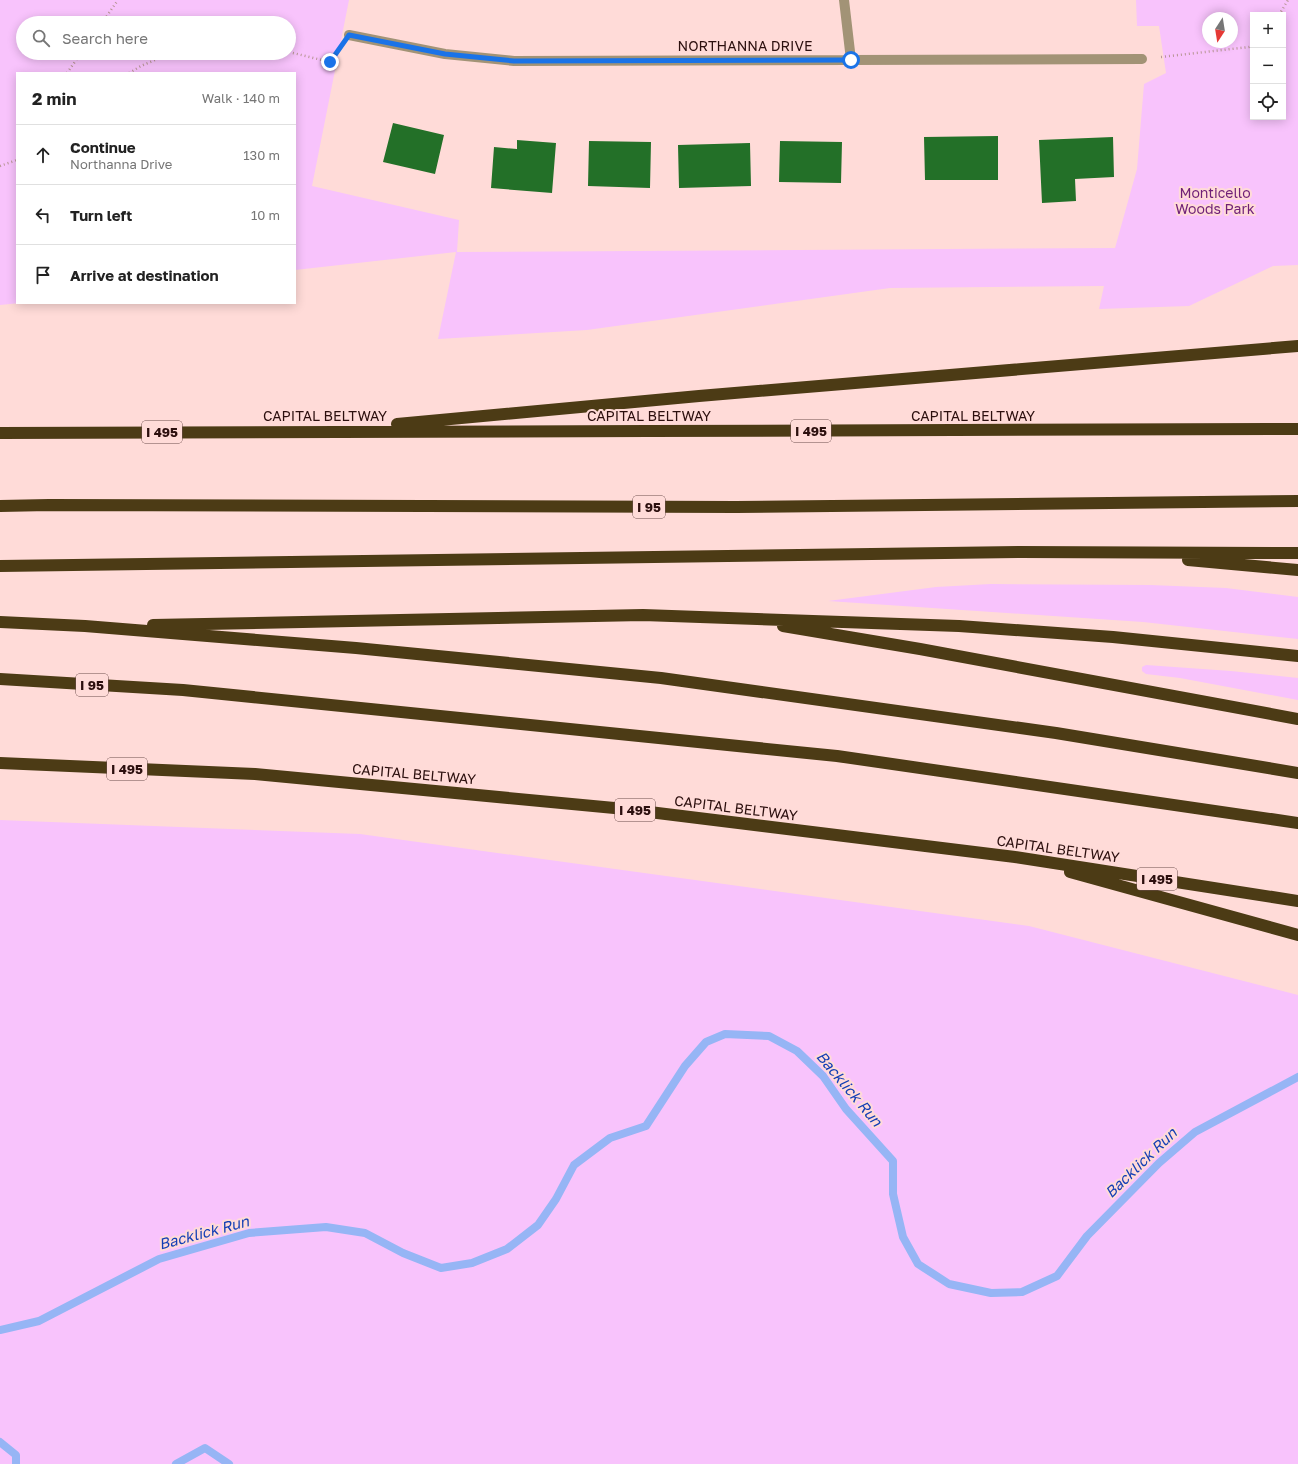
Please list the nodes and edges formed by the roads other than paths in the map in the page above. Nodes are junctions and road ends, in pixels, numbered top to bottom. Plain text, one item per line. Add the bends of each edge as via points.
1 (844, 0) edge
2 (349, 35) road end
3 (1142, 59) road end
4 (851, 60) junction
5 (1298, 346) edge
6 (1298, 429) edge
7 (324, 431) junction
8 (0, 433) edge
9 (1298, 501) edge
10 (0, 506) edge
11 (1020, 552) junction
12 (1298, 553) edge
13 (0, 566) edge
14 (1298, 570) edge
15 (733, 618) junction
16 (0, 622) edge
17 (85, 626) junction
18 (1298, 656) edge
19 (0, 679) edge
20 (1298, 719) edge
21 (0, 763) edge
22 (1298, 773) edge
23 (1298, 823) edge
24 (1015, 857) junction
25 (1298, 901) edge
26 (1298, 935) edge

1 - 4 street
2 - 4 street, NORTHANNA DRIVE via 445,54 514,61
3 - 4 street, NORTHANNA DRIVE
5 - 7 highway
6 - 7 highway, CAPITAL BELTWAY / I 495 via 954,432
7 - 8 highway, CAPITAL BELTWAY / I 495
9 - 10 highway, I 95 via 736,508
11 - 12 highway
11 - 13 highway
11 - 14 highway via 1203,561
15 - 17 highway via 643,615
15 - 18 highway via 966,627 1113,637
15 - 20 highway via 920,648
16 - 17 highway
17 - 22 highway via 356,648 661,678 1056,733
19 - 23 highway, I 95 via 183,690 837,756
21 - 24 highway, CAPITAL BELTWAY / I 495 via 263,774 625,809
24 - 25 highway, CAPITAL BELTWAY / I 495
24 - 26 highway

